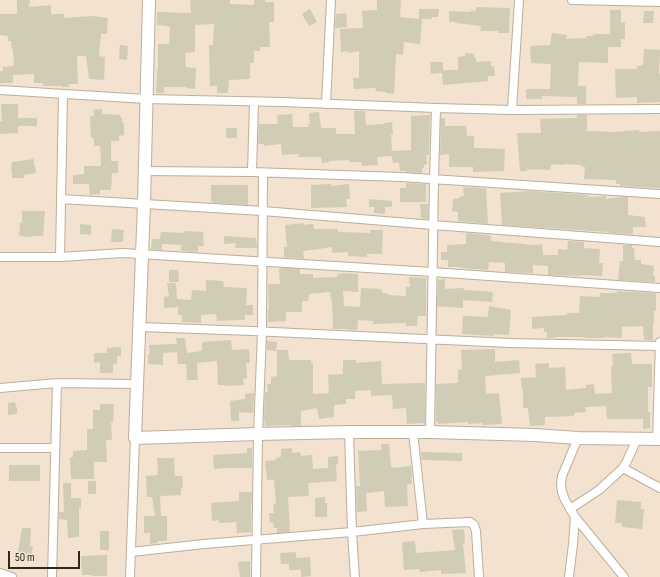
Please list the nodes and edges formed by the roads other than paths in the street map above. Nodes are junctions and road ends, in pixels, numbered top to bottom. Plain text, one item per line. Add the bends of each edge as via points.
1 (149, 0) edge
2 (331, 0) edge
3 (520, 0) edge
4 (572, 0) edge
5 (660, 2) edge
6 (0, 90) edge
7 (63, 94) junction
8 (146, 99) junction
9 (254, 102) junction
10 (326, 104) junction
11 (436, 108) junction
12 (660, 109) edge
13 (512, 110) junction
14 (145, 171) junction
15 (252, 172) junction
16 (264, 173) junction
17 (434, 179) junction
18 (660, 194) edge
19 (61, 199) junction
20 (144, 203) junction
21 (264, 211) junction
22 (433, 225) junction
23 (660, 242) edge
24 (142, 254) junction
25 (0, 257) edge
26 (60, 257) junction
27 (263, 262) junction
28 (432, 272) junction
29 (660, 288) edge
30 (140, 327) junction
31 (262, 332) junction
32 (431, 340) junction
33 (660, 342) edge
34 (660, 346) edge
35 (57, 383) junction
36 (137, 384) junction
37 (0, 388) edge
38 (349, 432) junction
39 (413, 432) junction
40 (430, 432) junction
41 (258, 434) junction
42 (135, 438) junction
43 (578, 438) junction
44 (637, 439) junction
45 (658, 439) edge
46 (0, 448) edge
47 (55, 448) junction
48 (623, 468) junction
49 (660, 488) edge
50 (570, 509) junction
51 (575, 517) junction
52 (423, 524) junction
53 (352, 532) junction
54 (256, 539) junction
55 (130, 552) junction
56 (0, 573) edge
57 (12, 577) edge
58 (52, 577) edge
59 (130, 577) edge
60 (256, 577) edge
61 (355, 577) edge
62 (479, 577) edge
63 (569, 577) edge
64 (624, 577) edge

1 - 8 street
2 - 10 street
3 - 13 street
4 - 5 street
6 - 7 street
7 - 8 street
7 - 19 street
8 - 9 street
8 - 14 street
9 - 10 street
9 - 15 street
10 - 11 street
11 - 13 street
11 - 17 street
12 - 13 street
14 - 15 street
14 - 20 street
15 - 16 street
16 - 17 street
16 - 21 street
17 - 18 street
17 - 22 street
19 - 20 street
19 - 26 street
20 - 21 street
20 - 24 street
21 - 22 street
21 - 27 street
22 - 23 street
22 - 28 street
24 - 26 street
24 - 27 street
24 - 30 street
25 - 26 street
27 - 28 street
27 - 31 street
28 - 29 street
28 - 32 street
30 - 31 street
30 - 36 street
31 - 32 street
31 - 41 street
32 - 34 street
32 - 40 street
33 - 34 street
34 - 45 street
35 - 36 street
35 - 37 street
35 - 47 street
36 - 42 street
38 - 39 street
38 - 41 street
38 - 53 street
39 - 40 street
39 - 52 street
40 - 43 street
41 - 42 street
41 - 54 street
42 - 55 street
43 - 44 street
43 - 50 street via 561,484
44 - 45 street
44 - 48 street
46 - 47 street
47 - 58 street
48 - 49 street
48 - 50 street via 599,490
50 - 51 street
51 - 63 street
51 - 64 street
52 - 53 street
52 - 62 street via 470,522 474,525
53 - 54 street
53 - 61 street
54 - 55 street
54 - 60 street
55 - 59 street
56 - 57 street

